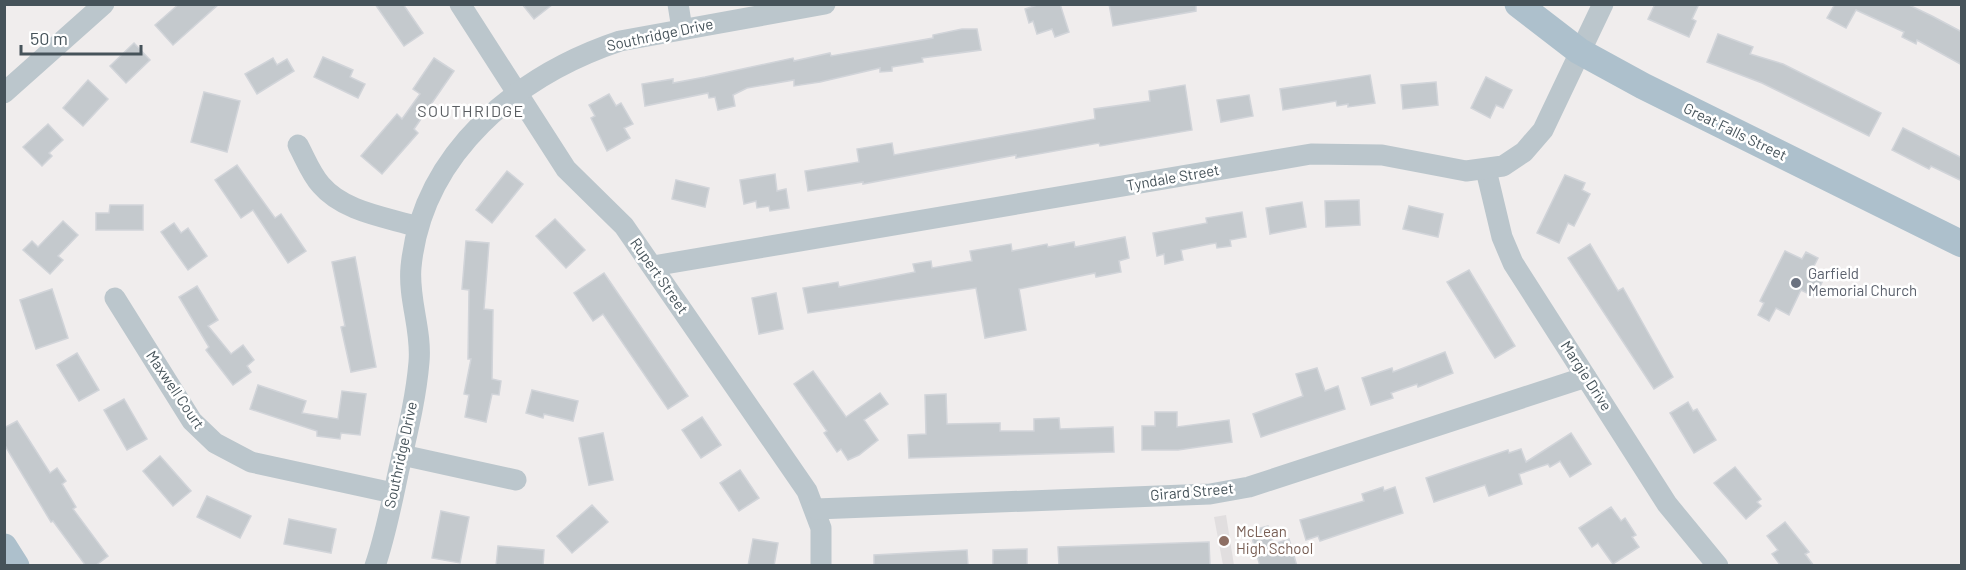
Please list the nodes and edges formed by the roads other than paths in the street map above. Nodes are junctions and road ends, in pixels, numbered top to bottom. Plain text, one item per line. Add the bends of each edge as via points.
1 (104, 4) edge
2 (460, 4) edge
3 (678, 4) edge
4 (825, 4) edge
5 (1518, 4) edge
6 (1603, 4) edge
7 (682, 29) junction
8 (1579, 51) junction
9 (517, 92) junction
10 (4, 93) edge
11 (298, 145) dead end
12 (1486, 170) junction
13 (417, 227) junction
14 (1962, 244) edge
15 (653, 266) junction
16 (115, 298) dead end
17 (1586, 377) junction
18 (402, 454) junction
19 (516, 480) dead end
20 (393, 493) junction
21 (816, 509) junction
22 (4, 547) edge
23 (16, 566) edge
24 (375, 566) edge
25 (821, 566) edge
26 (1718, 566) edge

1 - 10 street
2 - 9 street, Rupert Street
3 - 7 street
4 - 7 street, Southridge Drive
5 - 8 main road, Great Falls Street
6 - 8 street, Tyndale Street
7 - 9 street, Southridge Drive via 620,41 588,52
8 - 12 street, Tyndale Street via 1543,130 1532,145 1503,166
8 - 14 main road, Great Falls Street
9 - 13 street, Southridge Drive via 483,122 446,167
9 - 15 street, Rupert Street via 566,169 613,213
11 - 13 street via 330,195 344,204
12 - 15 street, Tyndale Street via 1466,171 1379,155 1311,154
12 - 17 street, Margie Drive via 1502,237 1513,263
13 - 18 street, Southridge Drive via 411,298 420,359
15 - 21 street, Rupert Street
16 - 20 street, Maxwell Court via 192,421 214,443 251,462
17 - 21 street, Girard Street via 1249,487 1210,494
17 - 26 street, Margie Drive via 1667,504
18 - 19 street
18 - 20 street, Southridge Drive
20 - 24 street, Southridge Drive
21 - 25 street, Rupert Street via 821,528
22 - 23 main road

